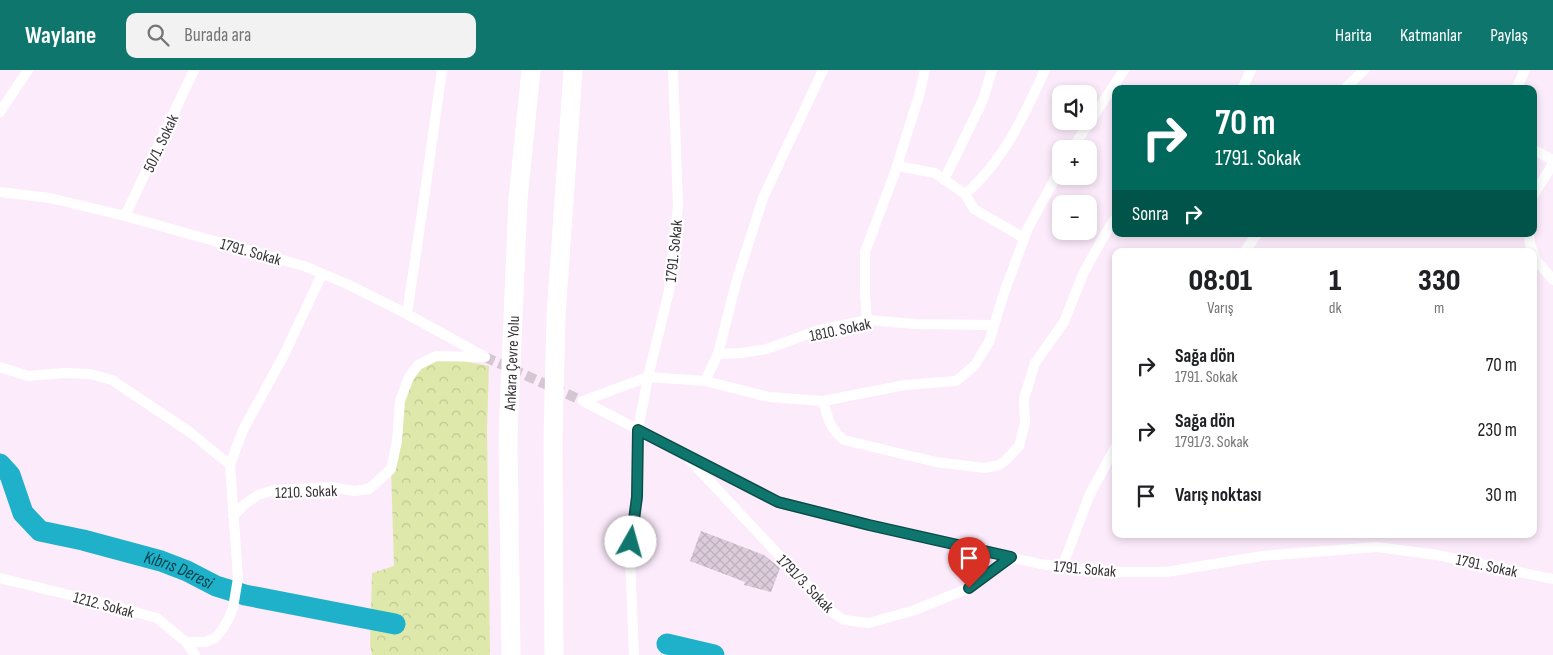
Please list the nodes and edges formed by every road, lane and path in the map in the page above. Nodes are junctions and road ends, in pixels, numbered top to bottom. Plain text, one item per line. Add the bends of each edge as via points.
1 (28, 70) edge
2 (194, 70) edge
3 (442, 70) edge
4 (531, 70) edge
5 (573, 70) edge
6 (673, 70) edge
7 (823, 70) edge
8 (925, 70) edge
9 (992, 70) edge
10 (1045, 70) edge
11 (1124, 70) edge
12 (1251, 70) edge
13 (1364, 70) edge
14 (1525, 70) edge
15 (1114, 85) edge
16 (1244, 85) edge
17 (1348, 85) edge
18 (1518, 85) edge
19 (1112, 88) edge
20 (0, 112) edge
21 (1078, 140) edge
22 (1537, 152) edge
23 (1553, 162) edge
24 (897, 166) junction
25 (944, 180) junction
26 (1052, 184) edge
27 (1537, 189) edge
28 (0, 192) edge
29 (965, 194) junction
30 (125, 216) junction
31 (1112, 224) edge
32 (1255, 237) edge
33 (1024, 238) junction
34 (1247, 248) edge
35 (1537, 261) edge
36 (322, 274) junction
37 (1553, 280) edge
38 (407, 314) junction
39 (867, 320) junction
40 (994, 325) junction
41 (718, 354) junction
42 (485, 357) joint
43 (0, 367) edge
44 (648, 377) junction
45 (705, 381) junction
46 (823, 400) junction
47 (638, 430) junction
48 (1112, 453) edge
49 (686, 454) junction
50 (230, 465) junction
51 (233, 516) junction
52 (1011, 557) junction
53 (1062, 567) junction
54 (0, 578) edge
55 (1553, 579) edge
56 (186, 642) junction
57 (195, 655) edge
58 (511, 655) edge
59 (554, 655) edge
60 (634, 655) edge

1 - 20 street
2 - 30 street, 50/1. Sokak
3 - 38 street
4 - 58 highway, Ankara Çevre Yolu via 518,199 508,438
5 - 59 highway via 556,316
6 - 44 street, 1791. Sokak via 678,205 669,291
7 - 41 street via 764,198 737,279
8 - 24 street
9 - 25 street via 983,100
10 - 29 street via 1000,155
11 - 15 street
12 - 16 street
13 - 17 street
14 - 18 street
19 - 21 street
22 - 23 street
23 - 27 street
24 - 25 street via 935,173
24 - 39 street via 865,252
25 - 29 street
26 - 33 street
28 - 30 street, 1791. Sokak via 50,198
29 - 33 street via 974,209
30 - 36 street, 1791. Sokak via 304,266
31 - 46 street via 1082,274 1064,322 1035,363 1024,399 1025,423 1019,446 999,465 985,468 936,462 844,440 830,426
32 - 34 street
33 - 40 street
35 - 37 street
36 - 38 street, 1791. Sokak
36 - 50 street via 284,355 251,413
38 - 42 street, 1791. Sokak
39 - 40 street, 1810. Sokak
39 - 41 street, 1810. Sokak via 819,330 767,349
40 - 46 street via 989,342 975,365 956,380 905,385
41 - 45 street
42 - 51 street, 1210. Sokak via 436,356 418,365 408,377 400,401 391,469 369,489 274,490 258,495
43 - 50 street via 28,376 90,374 112,380 190,433
44 - 45 street
44 - 47 street, 1791. Sokak
44 - 47 street, 1791. Sokak via 583,401
45 - 46 street via 769,397
47 - 49 street, 1791. Sokak
47 - 60 street via 637,497 630,557
48 - 53 street via 1090,494
49 - 52 street, 1791. Sokak via 778,502
49 - 52 street, 1791/3. Sokak via 831,611 844,620 869,623 916,610 969,588
50 - 51 street
51 - 56 street via 238,578 233,608 215,638 205,642
52 - 53 street, 1791. Sokak
53 - 55 street, 1791. Sokak via 1103,572 1166,572 1262,556 1377,547 1437,554
54 - 56 street, 1212. Sokak via 157,618
56 - 57 street, 1212. Sokak

